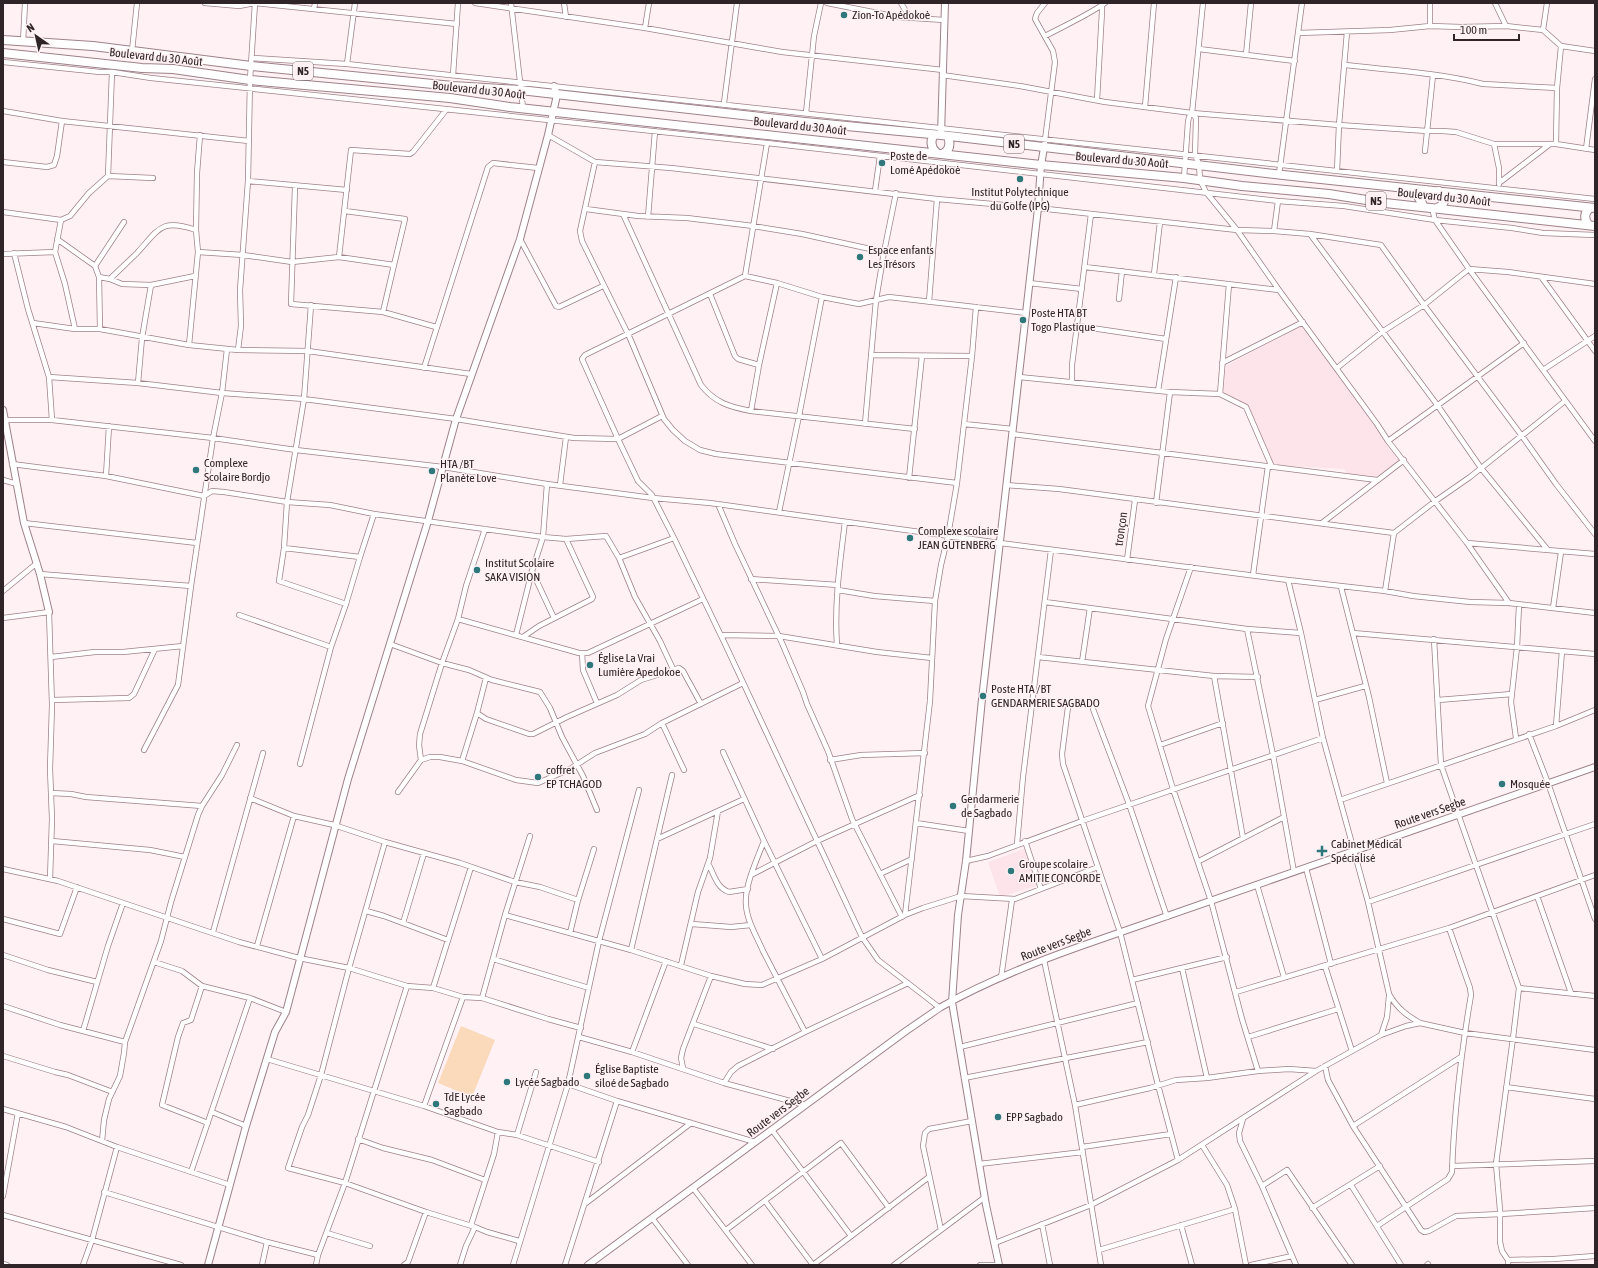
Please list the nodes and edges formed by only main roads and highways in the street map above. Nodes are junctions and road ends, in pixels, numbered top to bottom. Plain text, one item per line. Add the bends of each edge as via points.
1 (3, 40) edge
2 (3, 53) edge
3 (941, 133) junction
4 (940, 153) junction
5 (1279, 174) junction
6 (1277, 189) junction
7 (1426, 190) junction
8 (1439, 192) junction
9 (1431, 208) junction
10 (1593, 208) edge
11 (1593, 225) edge

1 - 3 highway, Boulevard du 30 Août / N5 via 251,62 453,86 520,86 557,95
2 - 4 highway, Boulevard du 30 Août / N5 via 173,69 250,84 450,98
3 - 4 highway via 949,146 948,150
3 - 4 highway via 932,137 933,149
3 - 5 highway, Boulevard du 30 Août / N5 via 1044,148
4 - 6 highway, Boulevard du 30 Août / N5 via 1041,169 1184,178
5 - 6 highway via 1271,180 1271,184
5 - 6 highway via 1285,178 1285,184
5 - 7 highway, Boulevard du 30 Août / N5
6 - 9 highway, Boulevard du 30 Août / N5
7 - 8 highway, Boulevard du 30 Août / N5
7 - 9 highway via 1419,198
8 - 9 highway via 1445,200 1443,204
8 - 10 highway, Boulevard du 30 Août / N5
9 - 11 highway, Boulevard du 30 Août / N5
10 - 11 highway via 1586,211 1585,215

